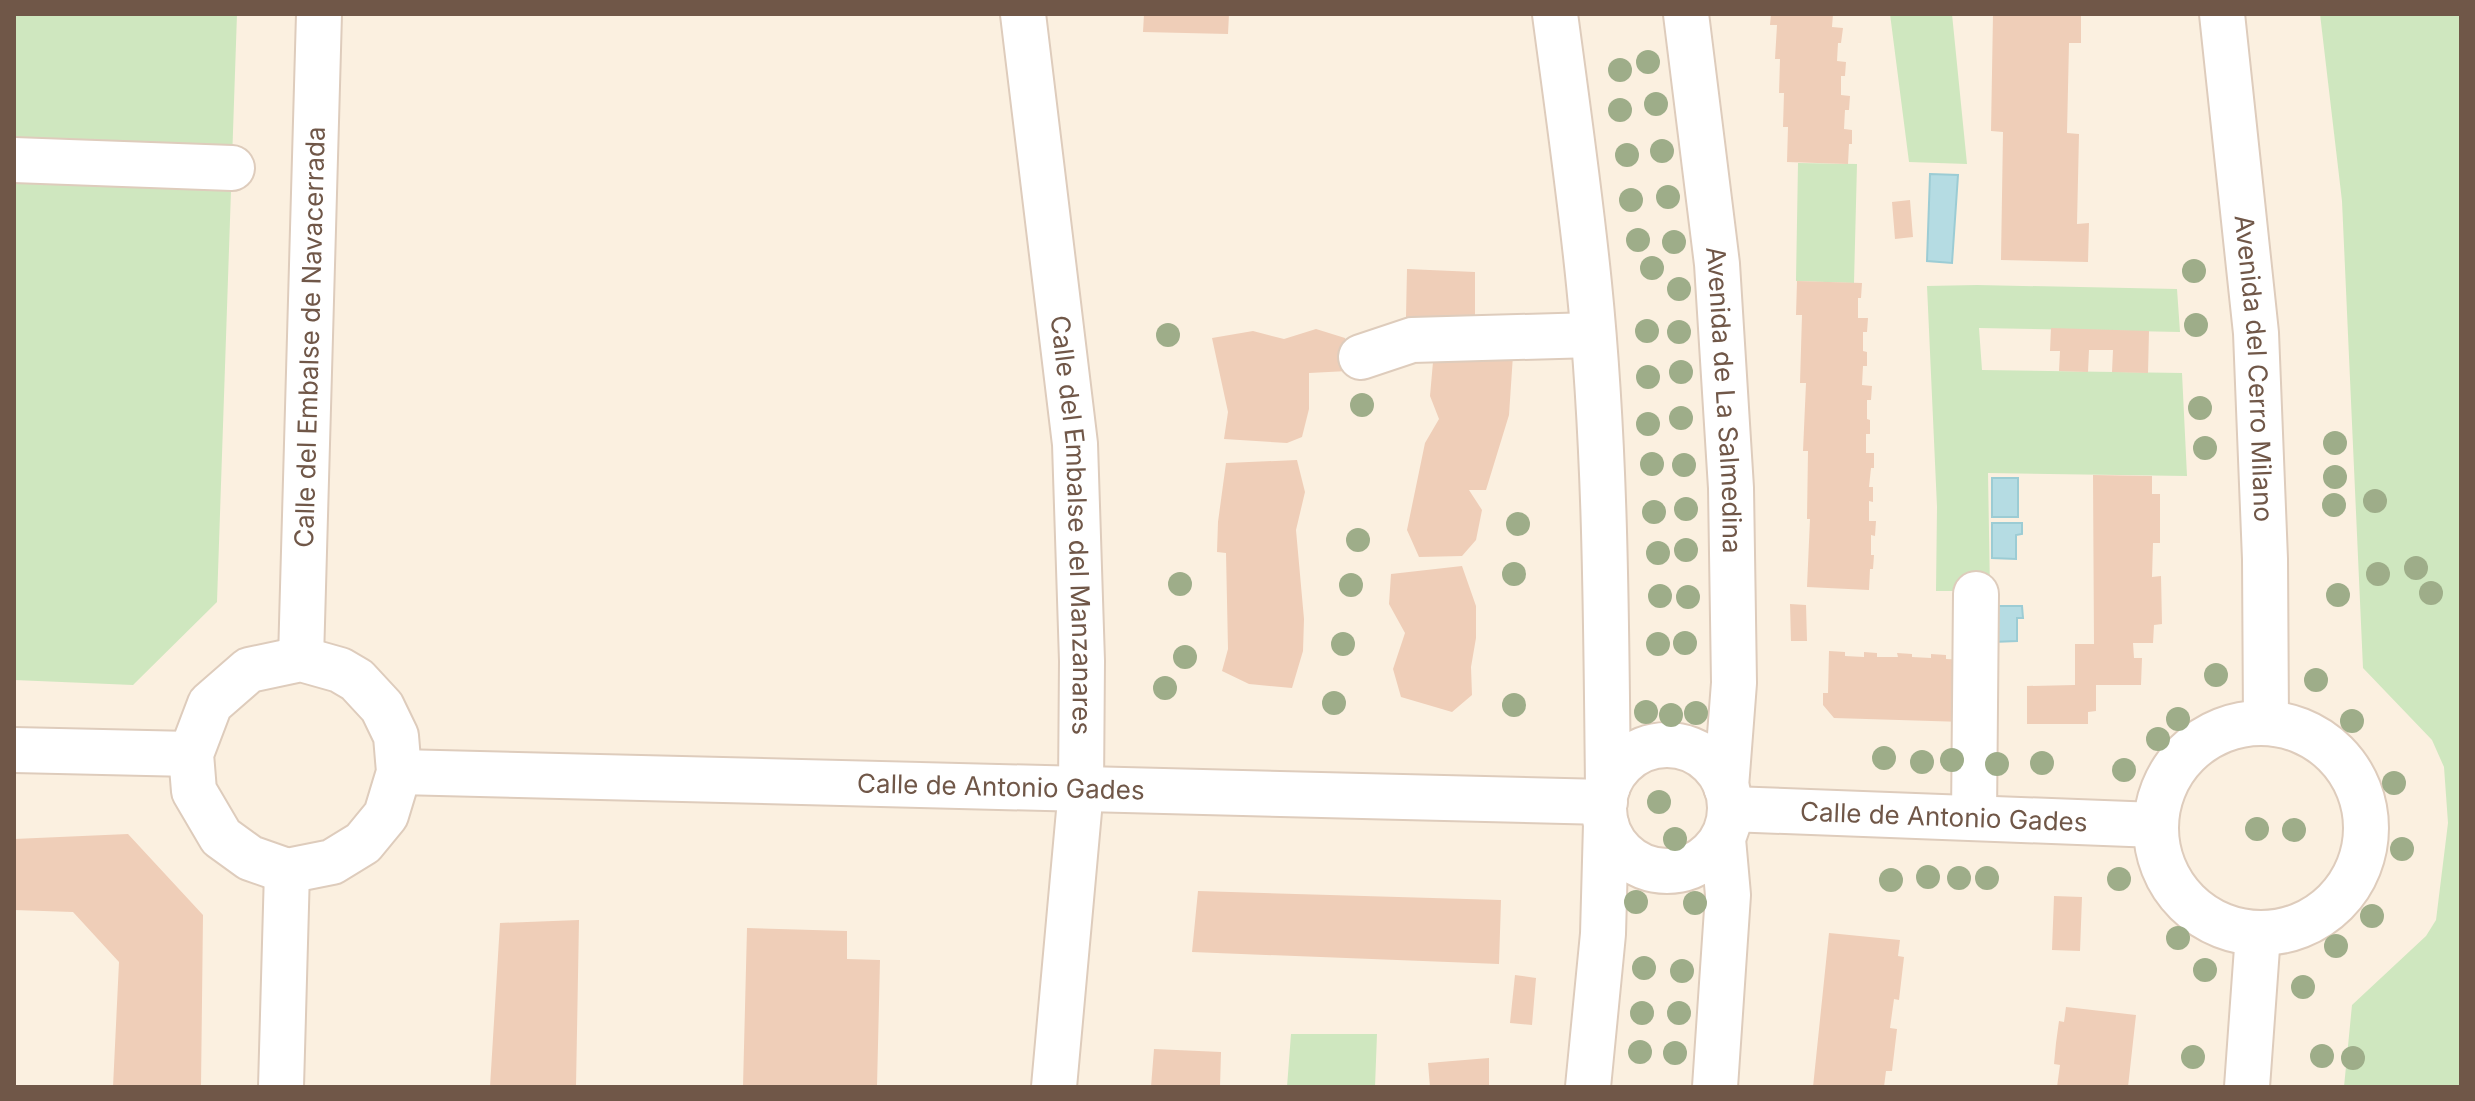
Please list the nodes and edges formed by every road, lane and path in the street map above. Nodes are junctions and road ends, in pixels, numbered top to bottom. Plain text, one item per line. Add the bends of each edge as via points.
1 (319, 14) edge
2 (1023, 14) edge
3 (1555, 14) edge
4 (1686, 14) edge
5 (2222, 14) edge
6 (14, 160) edge
7 (232, 168) dead end
8 (1593, 335) junction
9 (1361, 357) dead end
10 (1976, 594) dead end
11 (301, 659) junction
12 (2266, 723) junction
13 (14, 750) edge
14 (191, 754) junction
15 (399, 772) junction
16 (1081, 789) junction
17 (1606, 804) junction
18 (1726, 812) junction
19 (1974, 818) junction
20 (2156, 825) junction
21 (287, 871) junction
22 (2258, 934) junction
23 (281, 1087) edge
24 (1054, 1087) edge
25 (1588, 1087) edge
26 (1715, 1087) edge
27 (2247, 1087) edge

1 - 11 street, Calle del Embalse de Navacerrada
2 - 16 street, Calle del Embalse del Manzanares via 1075,444
3 - 8 street
4 - 18 street, Avenida de La Salmedina via 1717,264 1731,488 1734,683
5 - 12 street, Avenida del Cerro Milano via 2256,333
6 - 7 street
8 - 9 street via 1412,340
8 - 17 street via 1604,498
10 - 19 street
11 - 14 street via 249,670 210,704
11 - 15 street via 357,680 382,707 396,736
12 - 20 street via 2225,730 2183,758 2169,777
12 - 22 street via 2302,731 2333,751 2355,780 2366,815 2365,851 2351,885 2326,912 2294,929
13 - 14 street
14 - 21 street via 194,791 221,837 250,858
15 - 16 street, Calle de Antonio Gades
15 - 21 street via 386,815 363,843 332,862
16 - 17 street, Calle de Antonio Gades
16 - 24 street, Calle del Embalse del Manzanares
17 - 18 street via 1615,844 1630,859 1670,872 1709,856
17 - 18 street via 1617,770 1632,756 1668,745 1687,748 1718,770
17 - 25 street via 1603,934
18 - 19 street, Calle de Antonio Gades
18 - 26 street, Avenida de La Salmedina via 1728,895
19 - 20 street, Calle de Antonio Gades
20 - 22 street via 2168,876 2191,906 2227,928
21 - 23 street
22 - 27 street

